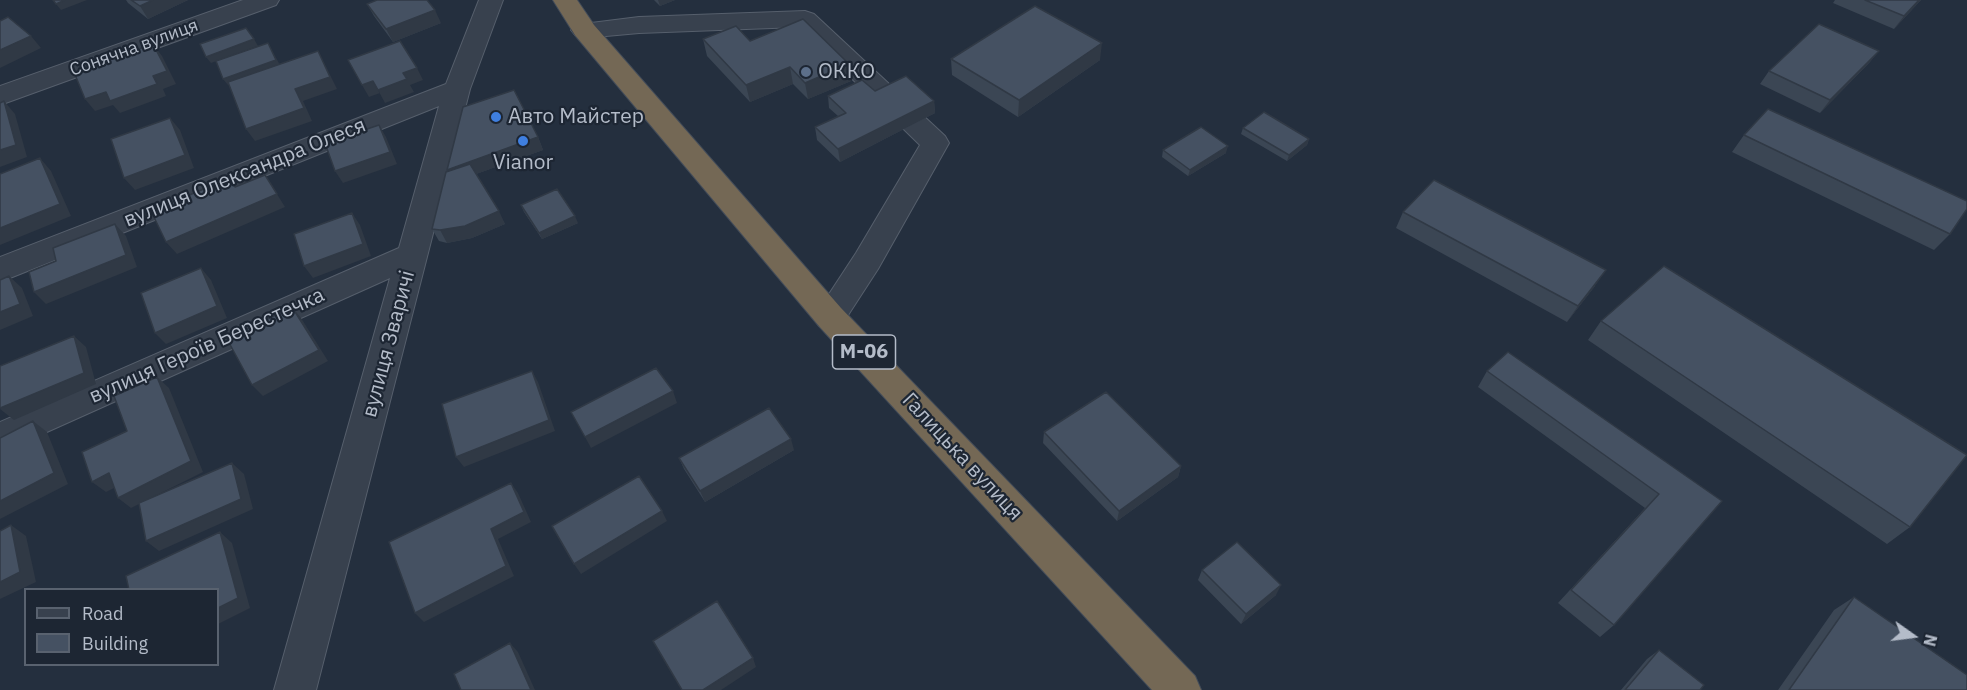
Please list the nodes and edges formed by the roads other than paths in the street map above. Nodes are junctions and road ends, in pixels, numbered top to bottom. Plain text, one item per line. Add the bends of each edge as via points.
1 (267, 0) edge
2 (491, 0) edge
3 (565, 0) edge
4 (584, 30) junction
5 (457, 89) junction
6 (0, 96) edge
7 (414, 254) junction
8 (0, 270) edge
9 (830, 317) junction
10 (0, 438) edge
11 (295, 690) edge
12 (1180, 690) edge

1 - 6 street, Сонячна вулиця
2 - 5 street, вулиця Зваричі
3 - 4 highway, Галицька вулиця / М-06
4 - 9 highway, Галицька вулиця / М-06
4 - 9 street via 805,19 935,143
5 - 7 street, вулиця Зваричі
5 - 8 street, вулиця Олександра Олеся
7 - 10 street, вулиця Героїв Берестечка
7 - 11 street, вулиця Зваричі
9 - 12 highway, Галицька вулиця / М-06

